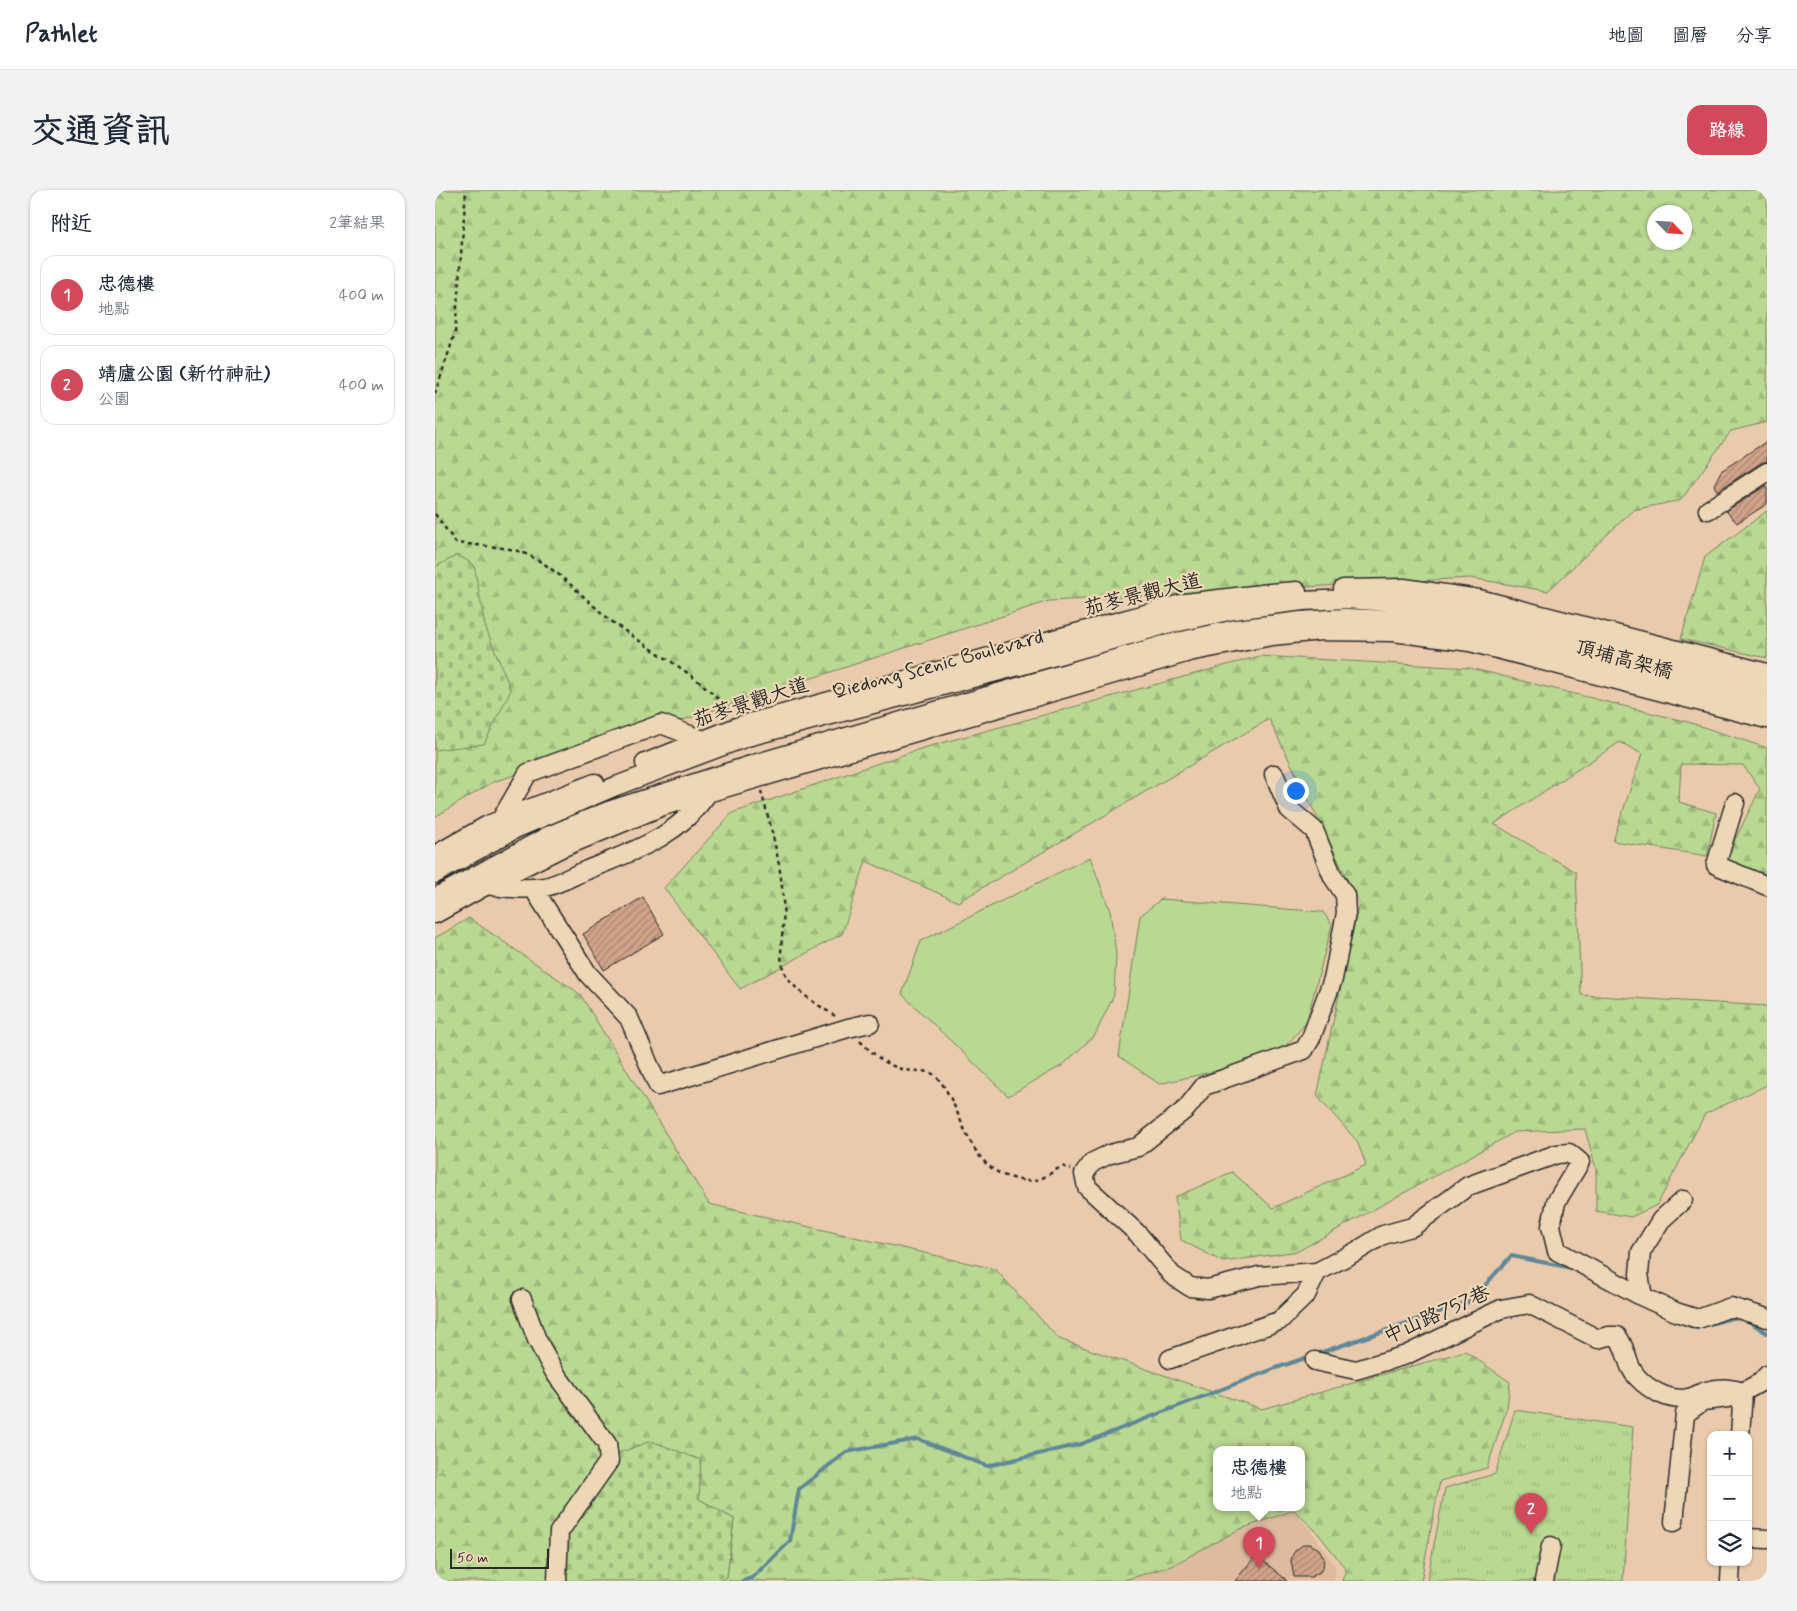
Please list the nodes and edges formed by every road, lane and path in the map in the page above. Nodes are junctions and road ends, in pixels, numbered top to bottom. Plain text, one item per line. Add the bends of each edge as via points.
1 (466, 190) edge
2 (435, 394) edge
3 (1767, 472) edge
4 (1708, 510) dead end
5 (435, 514) edge
6 (1478, 606) junction
7 (1471, 635) junction
8 (1767, 673) edge
9 (1767, 687) edge
10 (1767, 705) edge
11 (1767, 719) edge
12 (743, 731) junction
13 (703, 740) junction
14 (756, 771) junction
15 (1274, 774) dead end
16 (708, 793) junction
17 (1735, 803) dead end
18 (501, 820) junction
19 (491, 843) junction
20 (435, 855) edge
21 (435, 874) edge
22 (487, 885) junction
23 (533, 888) junction
24 (1766, 889) edge
25 (435, 898) edge
26 (435, 914) edge
27 (870, 1023) dead end
28 (1683, 1200) dead end
29 (1317, 1272) junction
30 (1643, 1297) junction
31 (522, 1300) dead end
32 (1767, 1318) edge
33 (1170, 1359) dead end
34 (1315, 1360) dead end
35 (1767, 1375) edge
36 (1743, 1392) junction
37 (1740, 1431) edge
38 (1674, 1522) dead end
39 (1752, 1538) edge
40 (1767, 1540) edge
41 (1551, 1546) dead end
42 (1731, 1566) edge
43 (557, 1581) edge
44 (1544, 1581) edge
45 (1730, 1581) edge

1 - 2 path via 455,334
3 - 4 street
5 - 12 path via 456,543 521,552 541,561 614,623 690,674 725,706
6 - 8 street, 頂埔高架橋
6 - 9 street, 頂埔高架橋
6 - 12 street, Qiedong Scenic Boulevard via 1346,599 1233,610 1161,626 1023,665
7 - 10 street, 頂埔高架橋
7 - 11 street, 頂埔高架橋
7 - 14 street, Qiedong Scenic Boulevard via 1391,620 1345,618 1236,629 1155,648
12 - 13 street, 茄苳景觀大道
12 - 14 street
12 - 19 street, Qiedong Scenic Boulevard via 515,829
13 - 18 street, 茄苳景觀大道
13 - 18 street via 661,724 528,773
14 - 16 street
14 - 25 street, Qiedong Scenic Boulevard via 608,811 547,836
15 - 29 street via 1289,809 1314,830 1333,877 1345,895 1346,913 1333,979 1311,1038 1304,1050 1204,1086 1186,1109 1138,1147 1093,1162 1084,1174 1087,1188 1138,1234 1172,1276 1190,1287 1208,1289 1259,1276
16 - 22 street via 663,806 561,848
16 - 23 street via 674,830 655,841 546,887
17 - 24 street via 1716,865
18 - 19 street
18 - 20 street, 茄苳景觀大道
19 - 21 street, Qiedong Scenic Boulevard
22 - 23 street
22 - 26 street
23 - 27 street via 588,974 629,1018 658,1086
28 - 30 street via 1661,1220 1641,1252 1639,1274
29 - 30 street via 1383,1235 1412,1227 1469,1186 1557,1154 1569,1153 1580,1162 1556,1202 1551,1226 1557,1251
29 - 33 street via 1306,1296 1279,1321
30 - 32 street via 1698,1319 1731,1307
31 - 43 street via 537,1340 555,1373 607,1444 609,1461 559,1532
34 - 36 street, 中山路757巷 via 1356,1370 1406,1355 1501,1309 1529,1304 1598,1339 1617,1336 1624,1344 1627,1360 1637,1377 1662,1396 1687,1399 1727,1387
35 - 36 street
36 - 37 street
36 - 38 street via 1728,1398 1703,1401 1685,1414
39 - 40 street
41 - 44 street
42 - 45 street

